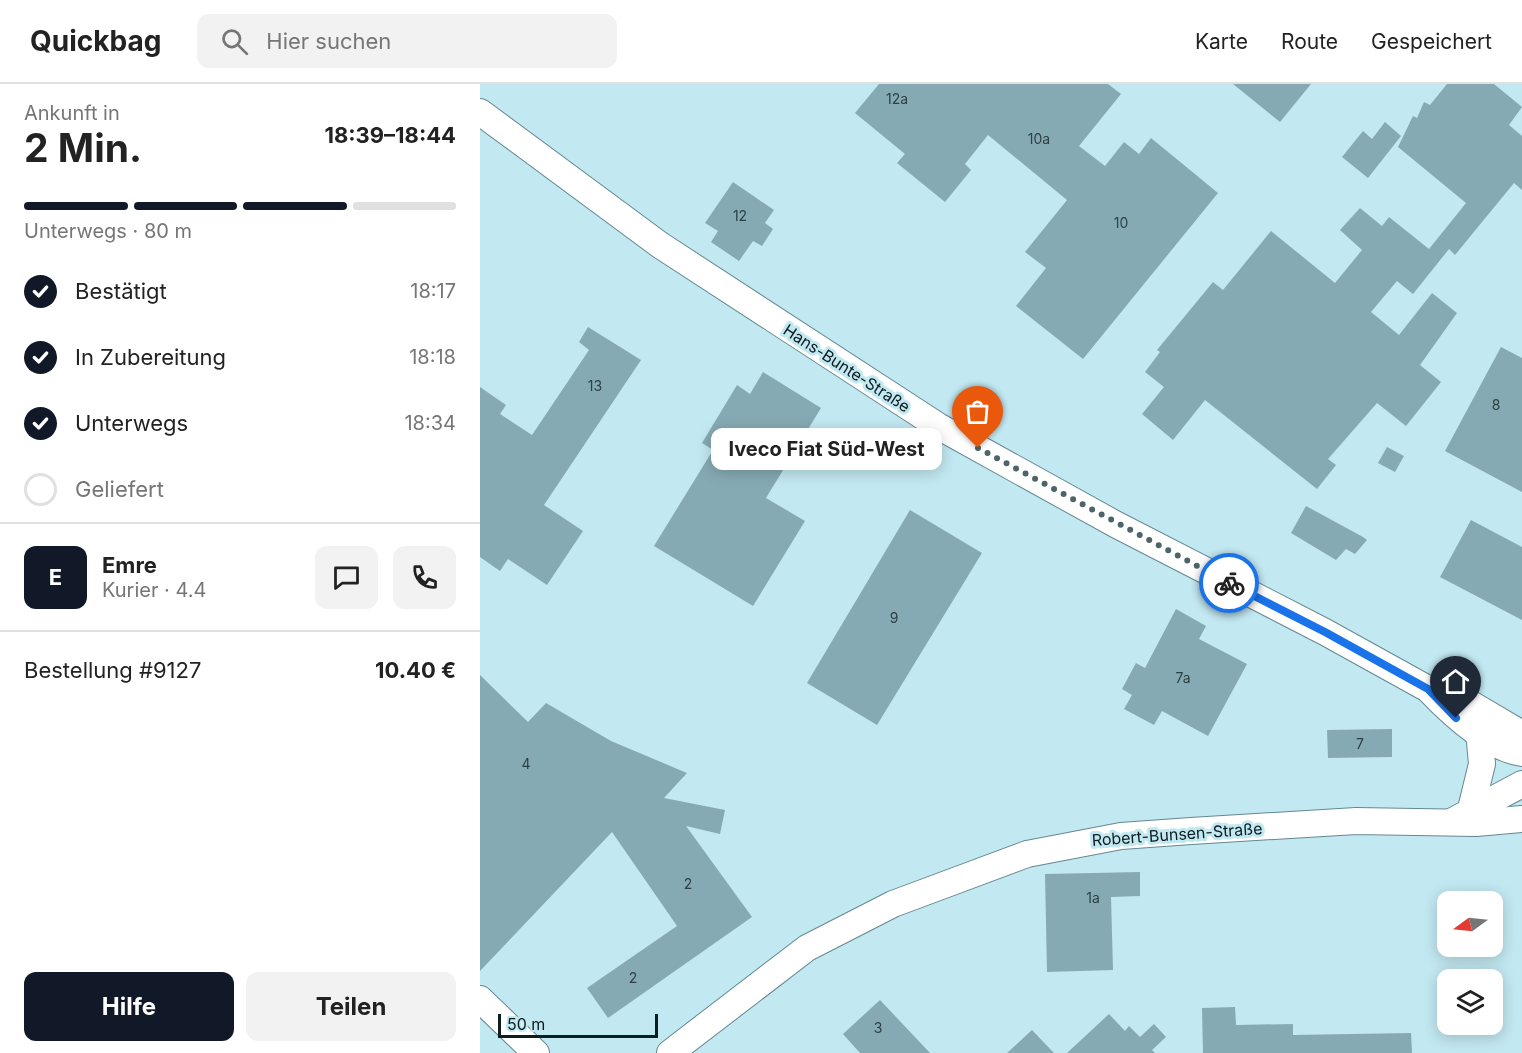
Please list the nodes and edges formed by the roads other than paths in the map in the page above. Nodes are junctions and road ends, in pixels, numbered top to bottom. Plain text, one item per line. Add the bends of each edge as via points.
1 (480, 112) edge
2 (1428, 689) junction
3 (1479, 731) junction
4 (1522, 734) edge
5 (1522, 753) edge
6 (1522, 784) edge
7 (1461, 816) junction
8 (1522, 819) edge
9 (480, 999) edge
10 (536, 1053) edge
11 (670, 1053) edge

1 - 2 street, Hans-Bunte-Straße via 660,245 938,426
2 - 3 street, Hans-Bunte-Straße via 1456,718
2 - 4 street, Hans-Bunte-Straße via 1466,701
3 - 5 street, Hans-Bunte-Straße via 1509,751
3 - 7 street via 1482,764
6 - 7 street, Robert-Bunsen-Straße
7 - 8 street, Robert-Bunsen-Straße via 1506,822
7 - 11 street, Robert-Bunsen-Straße via 1144,834 1027,854 893,904 807,948
9 - 10 street

